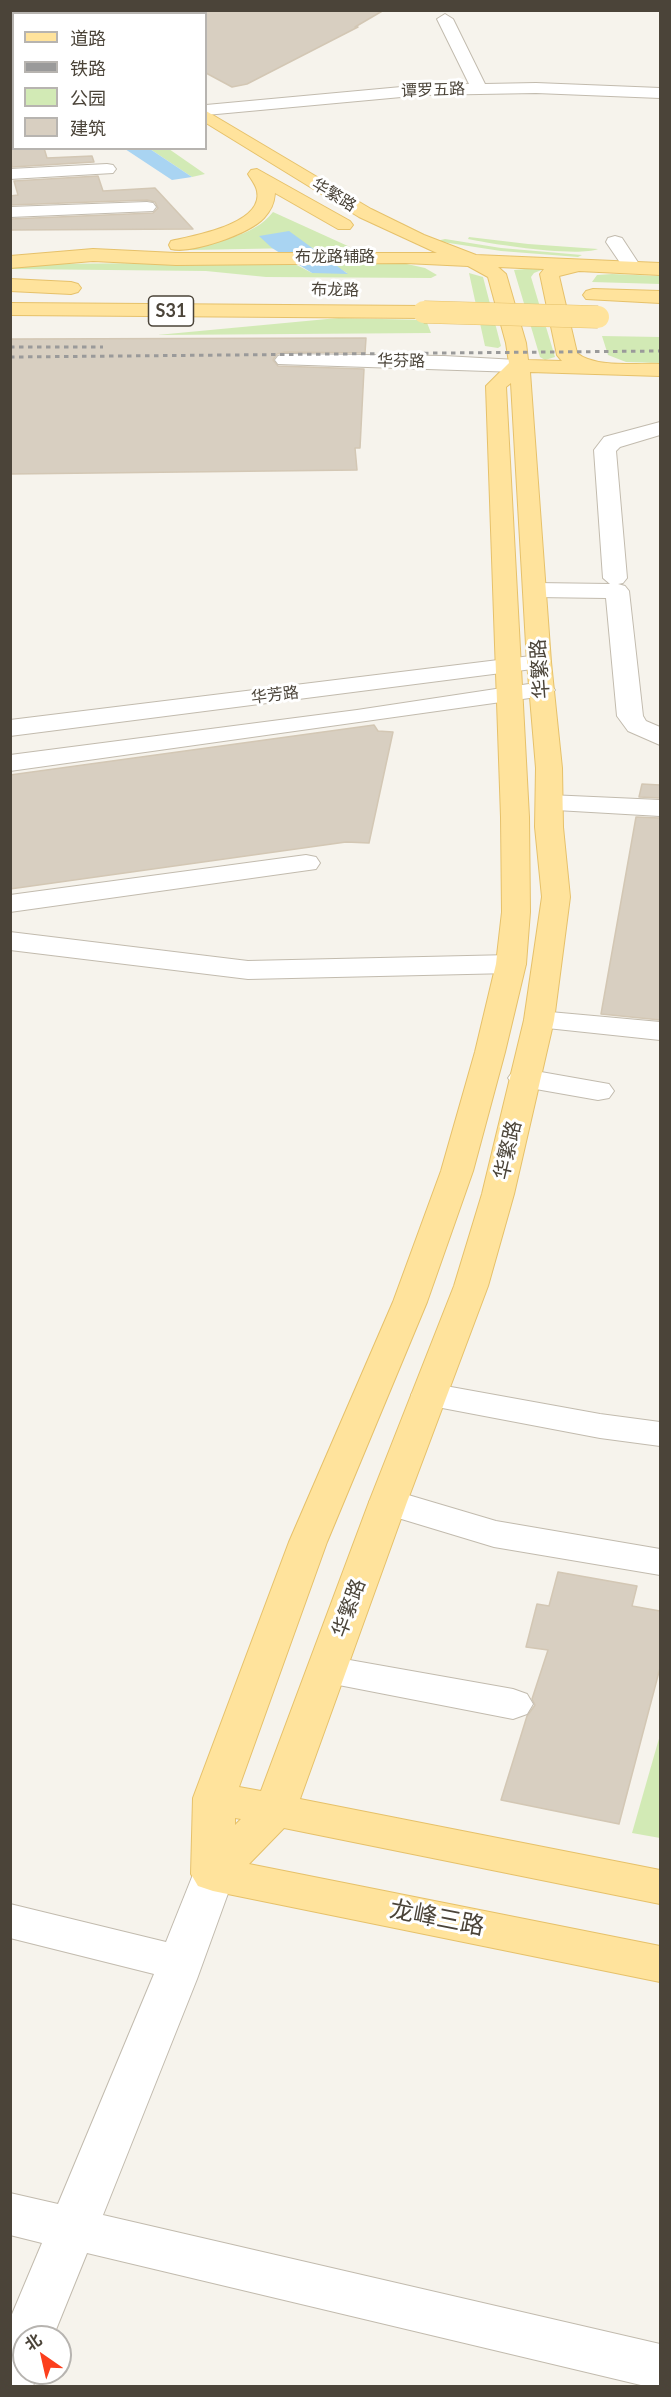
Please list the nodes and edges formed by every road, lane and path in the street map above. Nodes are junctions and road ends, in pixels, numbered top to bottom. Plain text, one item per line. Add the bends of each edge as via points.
1 (445, 19) dead end
2 (478, 88) junction
3 (660, 93) edge
4 (207, 110) edge
5 (207, 117) edge
6 (10, 158) edge
7 (240, 163) dead end
8 (107, 170) junction
9 (10, 174) edge
10 (300, 174) junction
11 (262, 177) junction
12 (147, 207) dead end
13 (119, 208) junction
14 (10, 212) edge
15 (615, 242) dead end
16 (93, 255) junction
17 (470, 259) junction
18 (10, 262) edge
19 (582, 265) junction
20 (632, 267) junction
21 (660, 269) edge
22 (10, 285) edge
23 (71, 288) junction
24 (94, 288) dead end
25 (10, 291) edge
26 (477, 293) dead end
27 (660, 297) edge
28 (10, 309) edge
29 (332, 312) junction
30 (619, 318) dead end
31 (10, 325) edge
32 (285, 360) dead end
33 (517, 366) junction
34 (601, 368) junction
35 (660, 370) edge
36 (660, 428) edge
37 (616, 584) junction
38 (536, 590) junction
39 (525, 678) junction
40 (10, 728) edge
41 (660, 737) edge
42 (10, 763) edge
43 (549, 803) junction
44 (660, 808) edge
45 (306, 863) dead end
46 (10, 904) edge
47 (10, 941) edge
48 (511, 964) junction
49 (539, 1020) junction
50 (660, 1031) edge
51 (524, 1078) junction
52 (598, 1090) dead end
53 (429, 1395) junction
54 (660, 1434) edge
55 (388, 1502) junction
56 (660, 1562) edge
57 (327, 1670) junction
58 (513, 1704) dead end
59 (213, 1798) junction
60 (275, 1811) junction
61 (213, 1874) junction
62 (660, 1887) edge
63 (10, 1921) edge
64 (660, 1964) edge
65 (178, 1971) junction
66 (10, 2214) edge
67 (74, 2228) junction
68 (33, 2325) edge
69 (660, 2367) edge

1 - 2 street
2 - 3 street, 谭罗五路
2 - 4 street, 谭罗五路 via 361,94
5 - 10 main road, 华繁路
6 - 8 street via 98,153
7 - 11 main road, 华繁路
8 - 9 street
8 - 13 street
10 - 11 main road
10 - 17 main road, 华繁路 via 385,224
11 - 16 main road via 264,204 256,216 238,228 174,246
11 - 17 main road, 华繁路 via 330,219 370,237
12 - 13 street
13 - 14 street
15 - 20 street
16 - 17 main road, 布龙路辅路 via 176,259
16 - 18 main road, 布龙路辅路
17 - 19 main road, 布龙路辅路
17 - 33 main road, 华繁路 via 497,274 516,343
19 - 20 main road, 布龙路辅路
19 - 34 main road via 549,274 567,355 578,364
20 - 21 main road, 布龙路辅路
22 - 23 main road
23 - 24 main road
23 - 25 main road
26 - 27 main road
28 - 29 main road, 布龙路 / S31
29 - 30 main road, 布龙路 / S31, bridge
29 - 31 main road via 133,325
32 - 33 street, 华芬路
33 - 34 main road
33 - 38 main road, 华繁路 via 522,388
33 - 39 main road, 华繁路 via 496,386
34 - 35 main road
36 - 37 street via 612,442 605,450
37 - 38 street
37 - 41 street via 630,716 637,726
38 - 39 main road, 华繁路
39 - 40 street, 华芳路
39 - 42 street via 360,716
39 - 43 main road, 华繁路 via 549,768
39 - 48 main road, 华繁路
43 - 44 street
43 - 49 main road, 华繁路 via 556,897
45 - 46 street
47 - 48 street via 248,970
48 - 59 main road, 华繁路 via 457,1171 418,1280 308,1542
49 - 50 street
49 - 51 main road, 华繁路
51 - 52 street
51 - 53 main road, 华繁路 via 498,1194 471,1286
53 - 54 street
53 - 55 main road, 华繁路
55 - 56 street via 494,1534
55 - 57 main road, 华繁路
57 - 58 street
57 - 60 main road, 华繁路
59 - 60 main road
59 - 61 main road, 华繁路
60 - 61 main road, 华繁路
60 - 62 main road
61 - 64 main road, 龙峰三路
61 - 65 street, 华繁路
63 - 65 street
65 - 67 street, 华繁路
66 - 67 street
67 - 68 street, 华繁路
67 - 69 street

